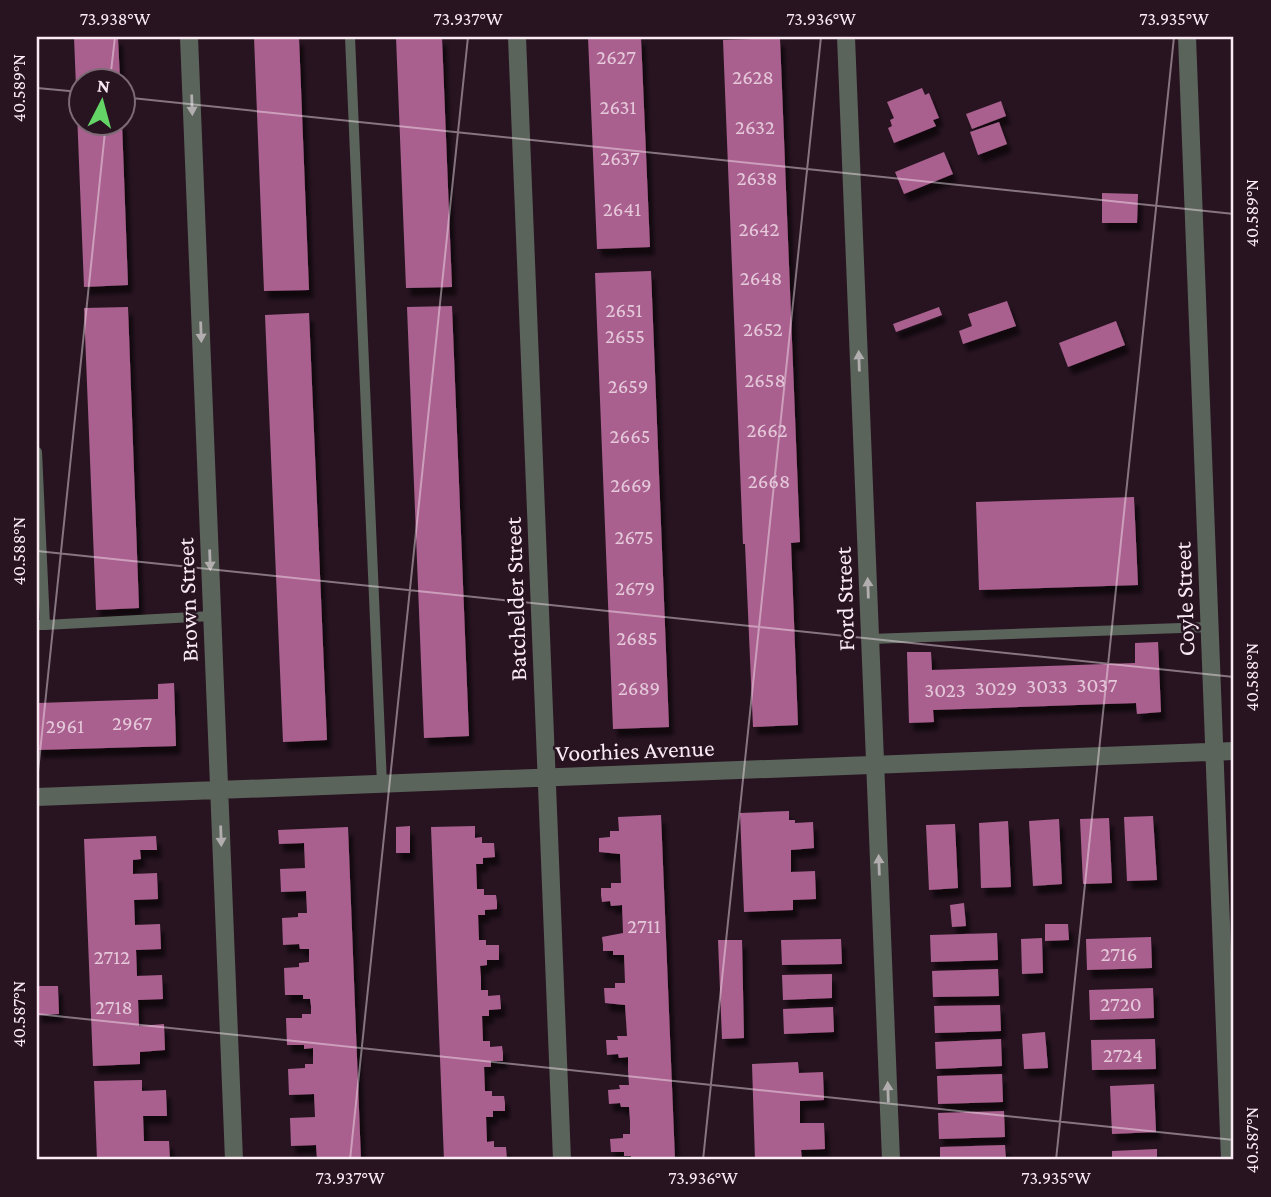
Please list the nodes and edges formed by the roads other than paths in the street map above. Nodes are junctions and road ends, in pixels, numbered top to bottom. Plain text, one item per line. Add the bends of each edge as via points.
1 (189, 37) edge
2 (350, 37) edge
3 (517, 37) edge
4 (846, 37) edge
5 (1187, 37) edge
6 (37, 452) edge
7 (212, 616) junction
8 (41, 625) edge
9 (1210, 627) junction
10 (870, 639) junction
11 (1234, 751) edge
12 (1214, 752) junction
13 (875, 765) junction
14 (547, 778) junction
15 (382, 784) junction
16 (219, 790) junction
17 (37, 797) edge
18 (234, 1160) edge
19 (562, 1160) edge
20 (891, 1160) edge
21 (1230, 1160) edge

1 -> 7 street, Brown Street
2 - 15 lane
3 - 14 street, Batchelder Street
10 -> 4 street, Ford Street
5 - 9 street, Coyle Street
6 - 8 lane
7 - 8 lane
7 - 16 street, Brown Street
9 - 10 lane
9 - 12 street, Coyle Street
10 - 13 street, Ford Street
11 - 12 street, Voorhies Avenue
12 - 13 street, Voorhies Avenue
12 - 21 street, Coyle Street
13 - 14 street, Voorhies Avenue
20 -> 13 street, Ford Street
14 - 15 street, Voorhies Avenue
14 - 19 street, Batchelder Street
15 - 16 street, Voorhies Avenue
16 - 17 street, Voorhies Avenue
16 -> 18 street, Brown Street

